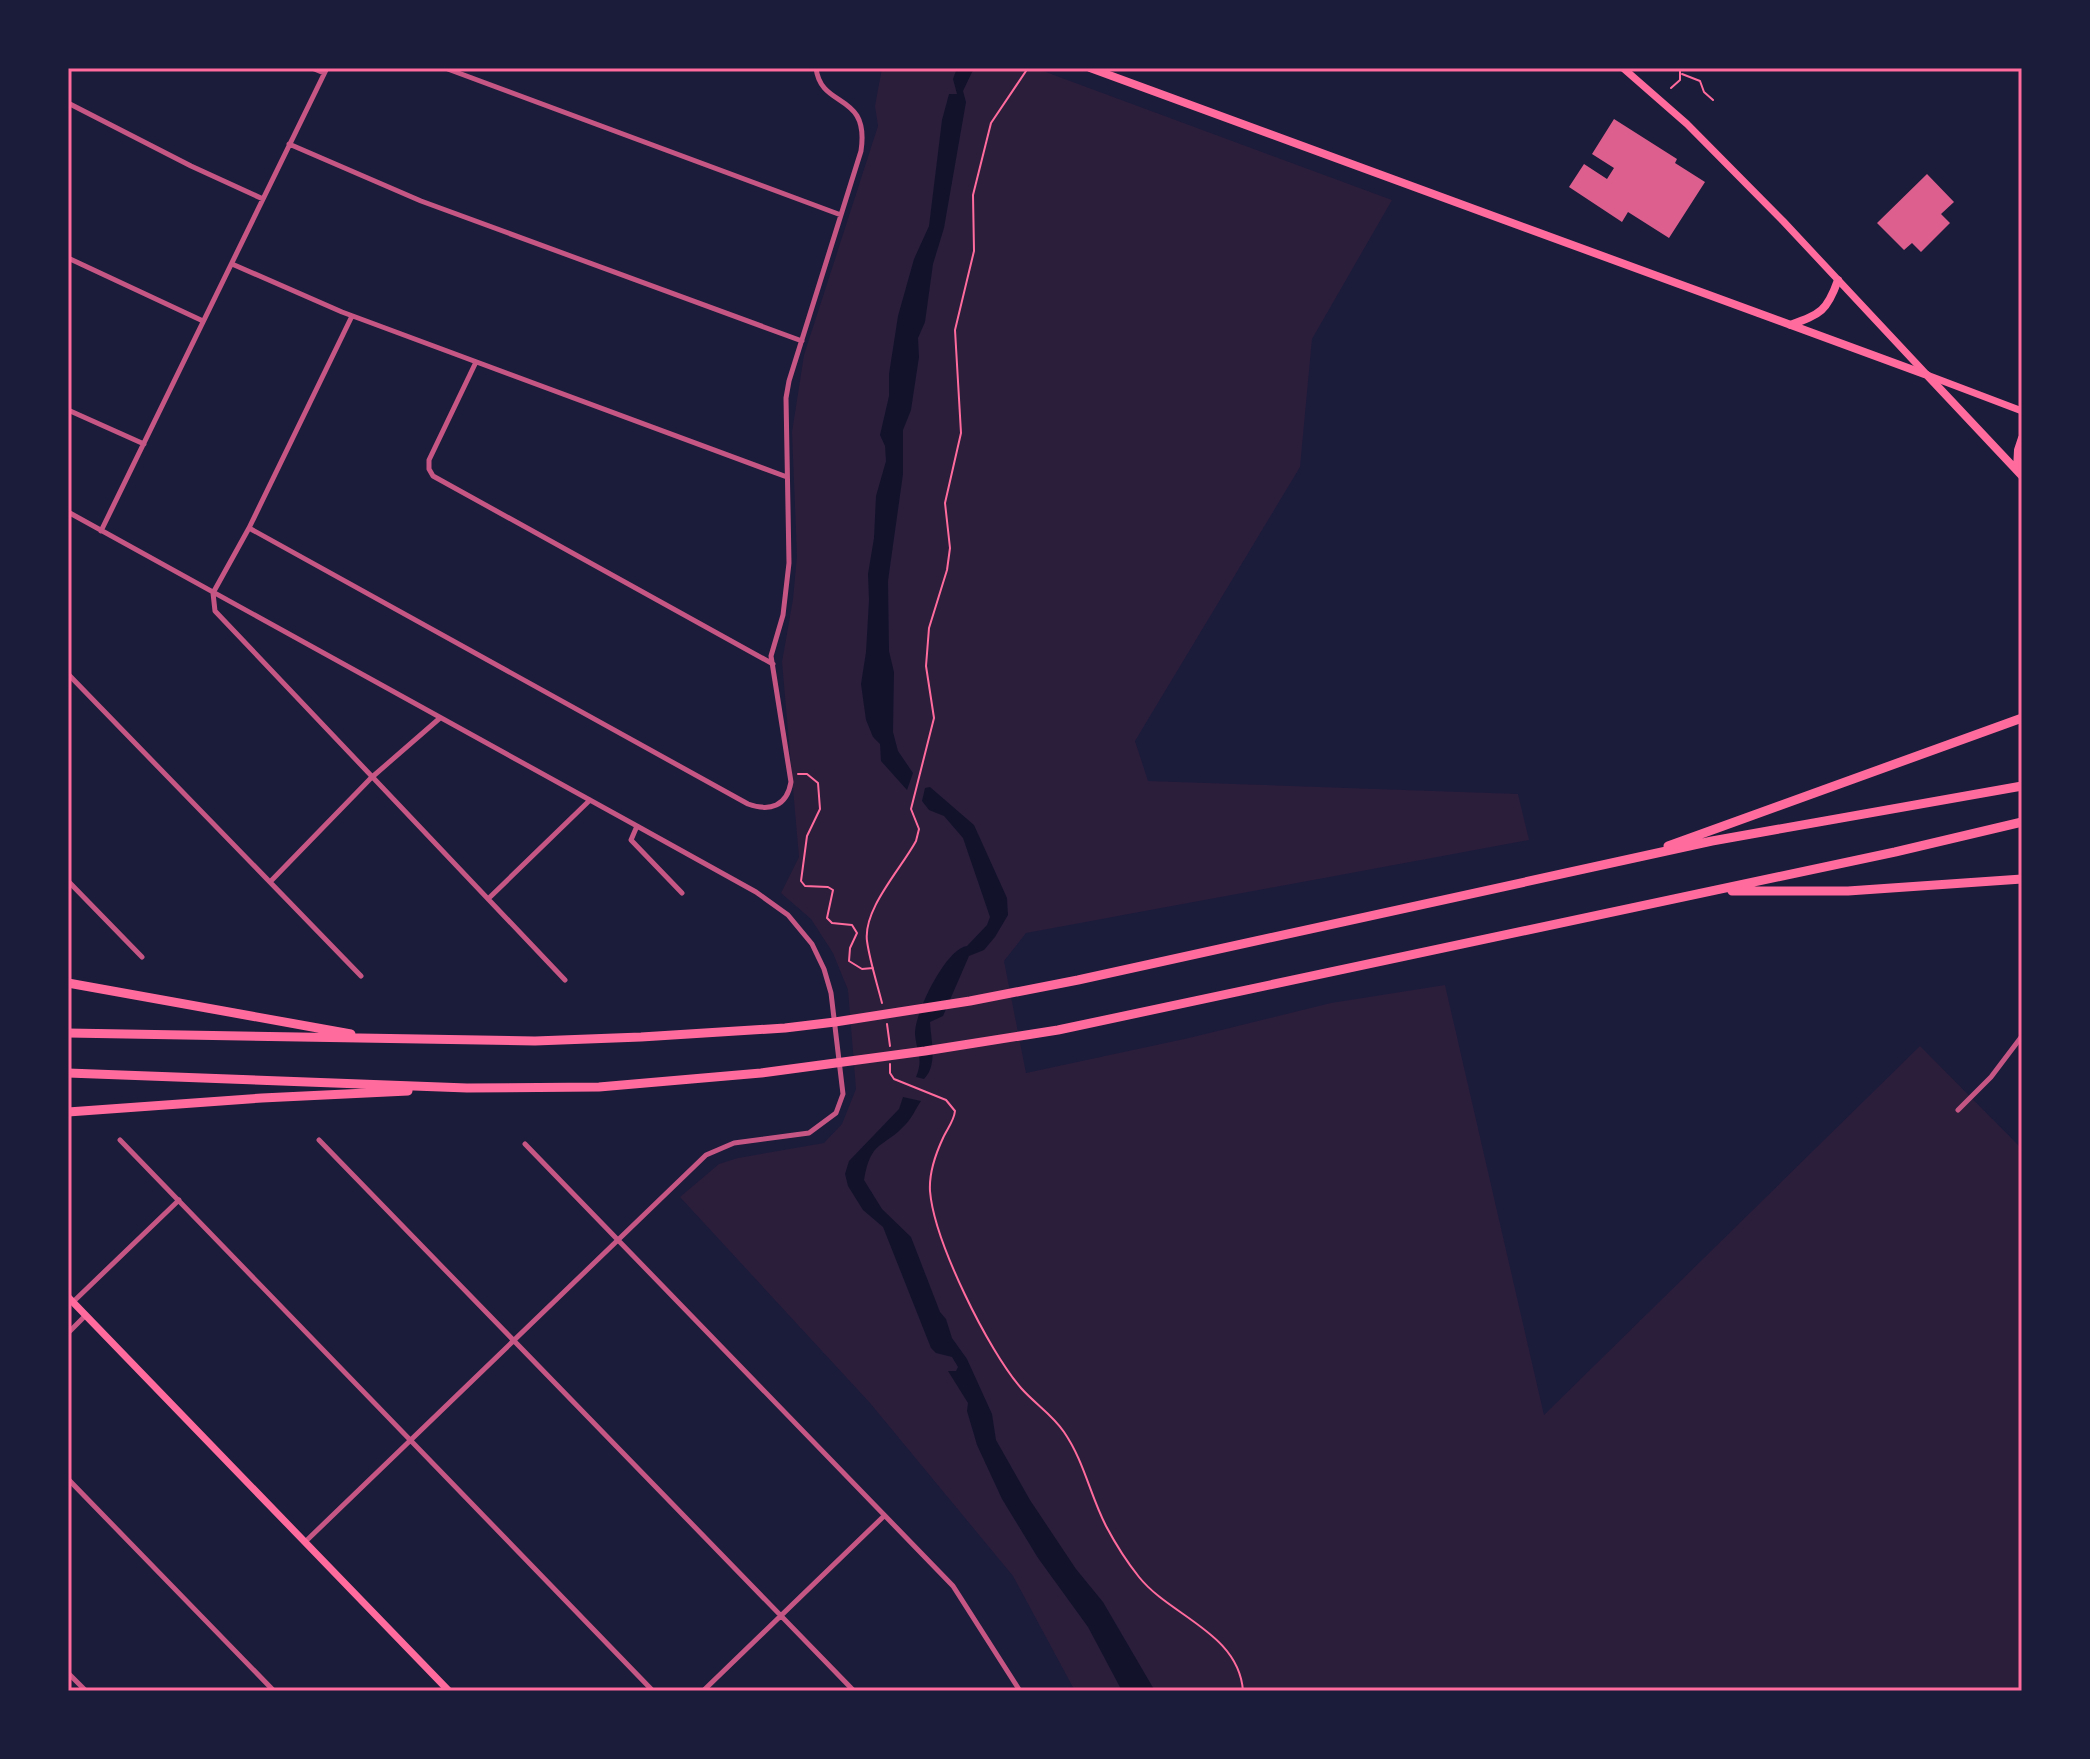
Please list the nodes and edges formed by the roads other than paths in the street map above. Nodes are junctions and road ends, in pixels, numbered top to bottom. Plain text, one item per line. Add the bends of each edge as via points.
1 (312, 68) edge
2 (445, 68) edge
3 (816, 68) edge
4 (1623, 68) edge
5 (1094, 70) edge
6 (325, 71) edge
7 (68, 103) edge
8 (289, 144) junction
9 (263, 199) junction
10 (842, 215) junction
11 (68, 258) edge
12 (232, 264) junction
13 (1838, 280) junction
14 (352, 316) junction
15 (203, 321) junction
16 (1790, 325) junction
17 (802, 341) junction
18 (476, 362) junction
19 (1927, 375) junction
20 (68, 410) edge
21 (2022, 411) edge
22 (2022, 438) edge
23 (144, 444) junction
24 (2019, 473) edge
25 (787, 477) junction
26 (68, 512) edge
27 (249, 528) junction
28 (101, 531) junction
29 (213, 593) junction
30 (773, 664) junction
31 (68, 674) edge
32 (440, 718) junction
33 (2022, 718) edge
34 (371, 778) junction
35 (2022, 786) edge
36 (590, 800) junction
37 (2022, 822) edge
38 (637, 826) junction
39 (1632, 859) junction
40 (2022, 879) edge
41 (68, 881) edge
42 (270, 882) junction
43 (1713, 891) junction
44 (682, 893) dead end
45 (488, 899) junction
46 (142, 957) dead end
47 (361, 976) dead end
48 (565, 980) dead end
49 (68, 983) edge
50 (68, 1033) edge
51 (2022, 1036) edge
52 (374, 1039) junction
53 (68, 1073) edge
54 (467, 1088) junction
55 (1958, 1110) dead end
56 (68, 1112) edge
57 (120, 1140) dead end
58 (319, 1140) dead end
59 (525, 1144) dead end
60 (179, 1200) junction
61 (619, 1241) junction
62 (71, 1299) edge
63 (86, 1315) junction
64 (68, 1333) edge
65 (515, 1340) junction
66 (411, 1441) junction
67 (68, 1479) edge
68 (884, 1516) junction
69 (305, 1542) junction
70 (780, 1615) junction
71 (68, 1673) edge
72 (86, 1691) edge
73 (274, 1691) edge
74 (449, 1691) edge
75 (653, 1691) edge
76 (703, 1691) edge
77 (854, 1691) edge
78 (1020, 1691) edge

1 - 6 street
2 - 10 street
3 - 10 street via 820,83 854,110 863,128
4 - 13 main road via 1687,124
5 - 16 main road
6 - 8 street
7 - 9 street
8 - 9 street
8 - 17 street via 421,201
9 - 12 street
10 - 17 street
11 - 15 street
12 - 14 street
12 - 15 street
13 - 16 main road via 1827,308
13 - 19 main road
14 - 18 street
14 - 27 street
15 - 23 street
16 - 19 main road
17 - 25 street via 786,398
18 - 25 street
18 - 30 street via 429,460 433,476
19 - 21 main road
19 - 24 main road
20 - 23 street
22 - 24 main road
23 - 28 street
25 - 30 street via 788,584
26 - 28 street
27 - 29 street
27 - 30 street via 764,809 778,805 789,790
28 - 29 street
29 - 32 street
29 - 34 street via 215,611
31 - 42 street
32 - 34 street
32 - 36 street
33 - 39 highway
34 - 42 street
34 - 45 street
35 - 39 highway
36 - 38 street
36 - 45 street
37 - 43 highway
38 - 44 street via 631,840
38 - 61 street via 756,892 788,915 812,944 828,982 843,1094 836,1113 809,1133 720,1147
39 - 52 highway via 1019,991 795,1027 535,1041
40 - 43 highway via 1848,891
41 - 46 street
42 - 47 street
43 - 54 highway via 1023,1034 802,1067 599,1087
45 - 48 street
49 - 52 highway
50 - 52 highway
51 - 55 street
53 - 54 highway
54 - 56 highway
57 - 60 street
58 - 65 street
59 - 61 street
60 - 62 street
60 - 66 street
61 - 65 street
61 - 68 street
62 - 63 main road
63 - 64 street
63 - 69 main road
65 - 66 street
65 - 70 street
66 - 69 street
66 - 75 street
67 - 73 street
68 - 70 street
68 - 78 street via 962,1597
69 - 74 main road
70 - 76 street
70 - 77 street
71 - 72 street

